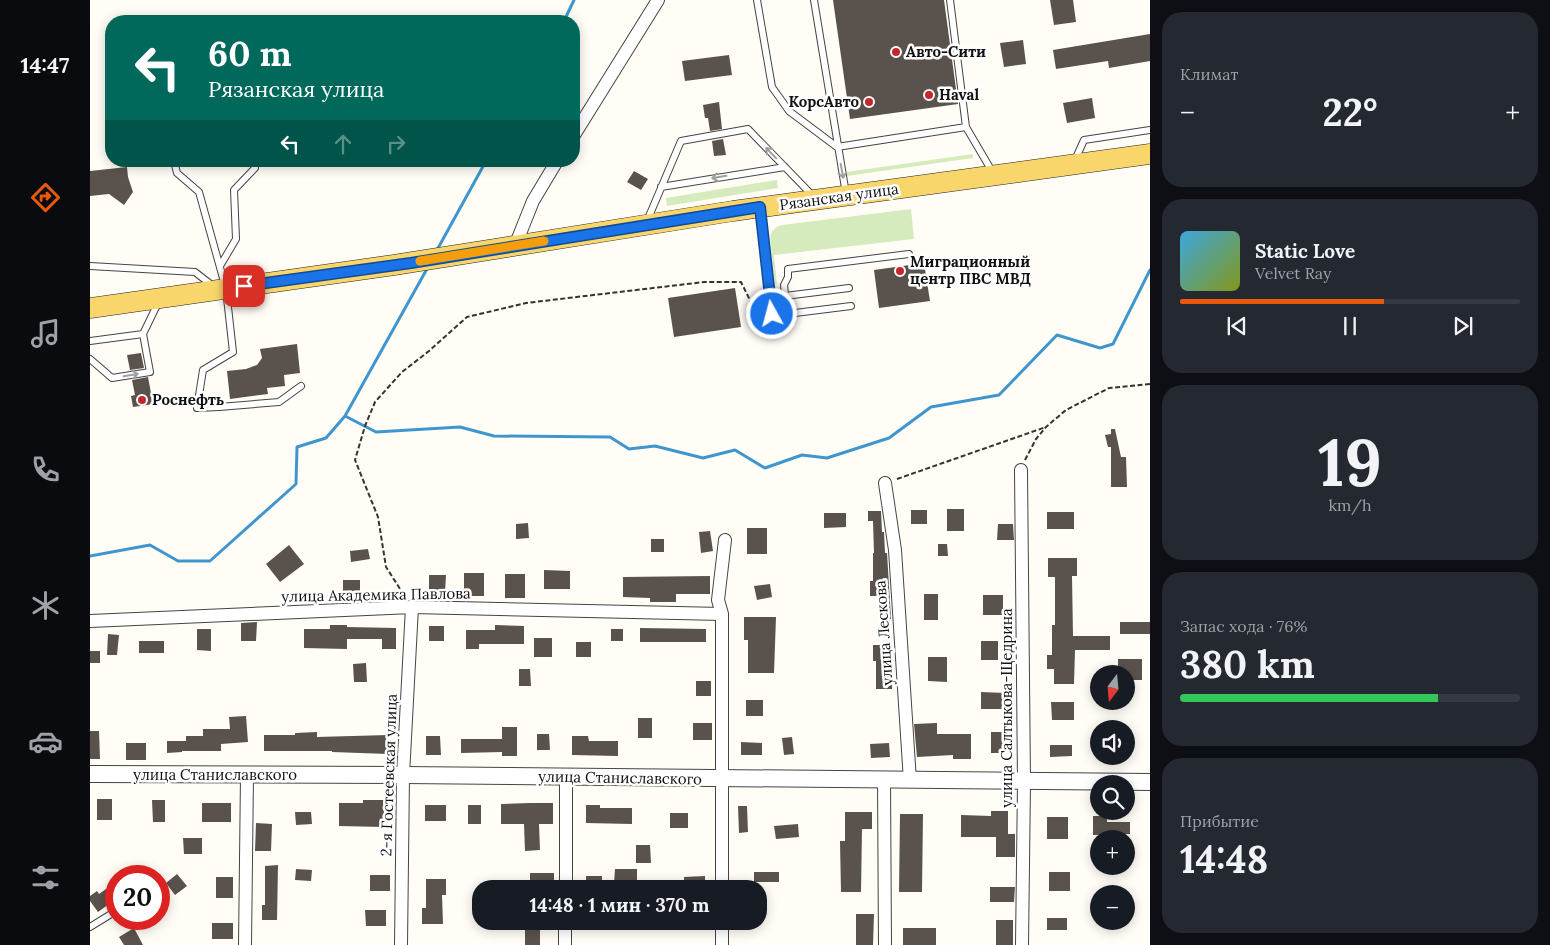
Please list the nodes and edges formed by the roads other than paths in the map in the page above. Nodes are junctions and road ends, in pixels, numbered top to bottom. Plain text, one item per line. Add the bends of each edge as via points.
1 (658, 0) edge
2 (757, 0) edge
3 (814, 0) edge
4 (950, 0) edge
5 (580, 125) edge
6 (966, 127) junction
7 (1150, 130) edge
8 (837, 147) junction
9 (1150, 154) edge
10 (1073, 165) junction
11 (175, 167) edge
12 (255, 167) edge
13 (554, 167) edge
14 (785, 167) junction
15 (994, 176) junction
16 (661, 187) junction
17 (846, 196) junction
18 (817, 200) junction
19 (760, 207) junction
20 (645, 225) junction
21 (515, 246) junction
22 (909, 254) dead end
23 (90, 266) edge
24 (220, 266) junction
25 (849, 288) dead end
26 (222, 289) junction
27 (785, 296) junction
28 (161, 298) junction
29 (851, 306) dead end
30 (90, 308) edge
31 (787, 314) junction
32 (143, 334) junction
33 (90, 341) edge
34 (90, 359) edge
35 (301, 386) dead end
36 (1021, 470) road end
37 (885, 483) road end
38 (725, 540) dead end
39 (412, 607) junction
40 (722, 614) junction
41 (90, 621) edge
42 (90, 774) edge
43 (247, 775) junction
44 (403, 775) junction
45 (566, 777) junction
46 (722, 779) junction
47 (884, 780) junction
48 (910, 781) junction
49 (1024, 782) junction
50 (1150, 782) edge
51 (566, 880) edge
52 (722, 880) edge
53 (105, 918) edge
54 (90, 927) edge
55 (566, 930) edge
56 (722, 930) edge
57 (245, 945) edge
58 (401, 945) edge
59 (565, 945) edge
60 (722, 945) edge
61 (885, 945) edge
62 (1022, 945) edge

1 - 5 street
2 - 8 lane via 772,87 789,111
3 - 8 lane
4 - 6 lane
6 - 8 lane
6 - 15 lane
7 - 10 lane via 1084,140
8 -> 17 lane
9 - 10 main road, Рязанская улица
10 - 15 main road, Рязанская улица
11 - 24 lane via 177,174 199,192
12 - 24 lane via 234,190 236,239
13 - 21 street via 533,201
14 -> 16 lane
14 -> 16 lane via 748,129 681,141
14 - 18 lane
15 - 17 main road, Рязанская улица
16 - 20 lane
17 - 18 main road, Рязанская улица
18 - 19 main road, Рязанская улица
19 - 20 main road, Рязанская улица
19 - 31 lane via 772,313 775,316
20 - 21 main road, Рязанская улица
21 - 26 main road, Рязанская улица
22 - 27 lane via 788,269
23 - 26 lane via 195,272
24 - 26 lane
25 - 27 lane
26 - 28 main road, Рязанская улица
26 - 35 lane via 233,352 203,370 197,408 279,402
27 - 31 lane
28 - 30 main road, Рязанская улица
28 - 32 lane
29 - 31 lane
32 - 33 lane
34 -> 32 lane via 112,378 150,372
36 - 49 street, улица Салтыкова-Щедрина
37 - 48 street, улица Лескова via 895,550
38 - 40 street via 718,600
39 - 40 street, улица Академика Павлова
39 - 41 street, улица Академика Павлова
39 - 44 street, 2-я Гостеевская улица
40 - 46 street
42 - 43 street, улица Станиславского
43 - 44 street, улица Станиславского
43 - 57 street
44 - 45 street, улица Станиславского
44 - 58 street, 2-я Гостеевская улица
45 - 46 street, улица Станиславского
45 - 51 street
46 - 47 street, улица Станиславского
46 - 52 street
47 - 48 street, улица Станиславского
47 - 61 street
48 - 49 street, улица Станиславского
49 - 50 street, улица Станиславского
49 - 62 street, улица Салтыкова-Щедрина
53 - 54 lane
55 - 59 street
56 - 60 street

